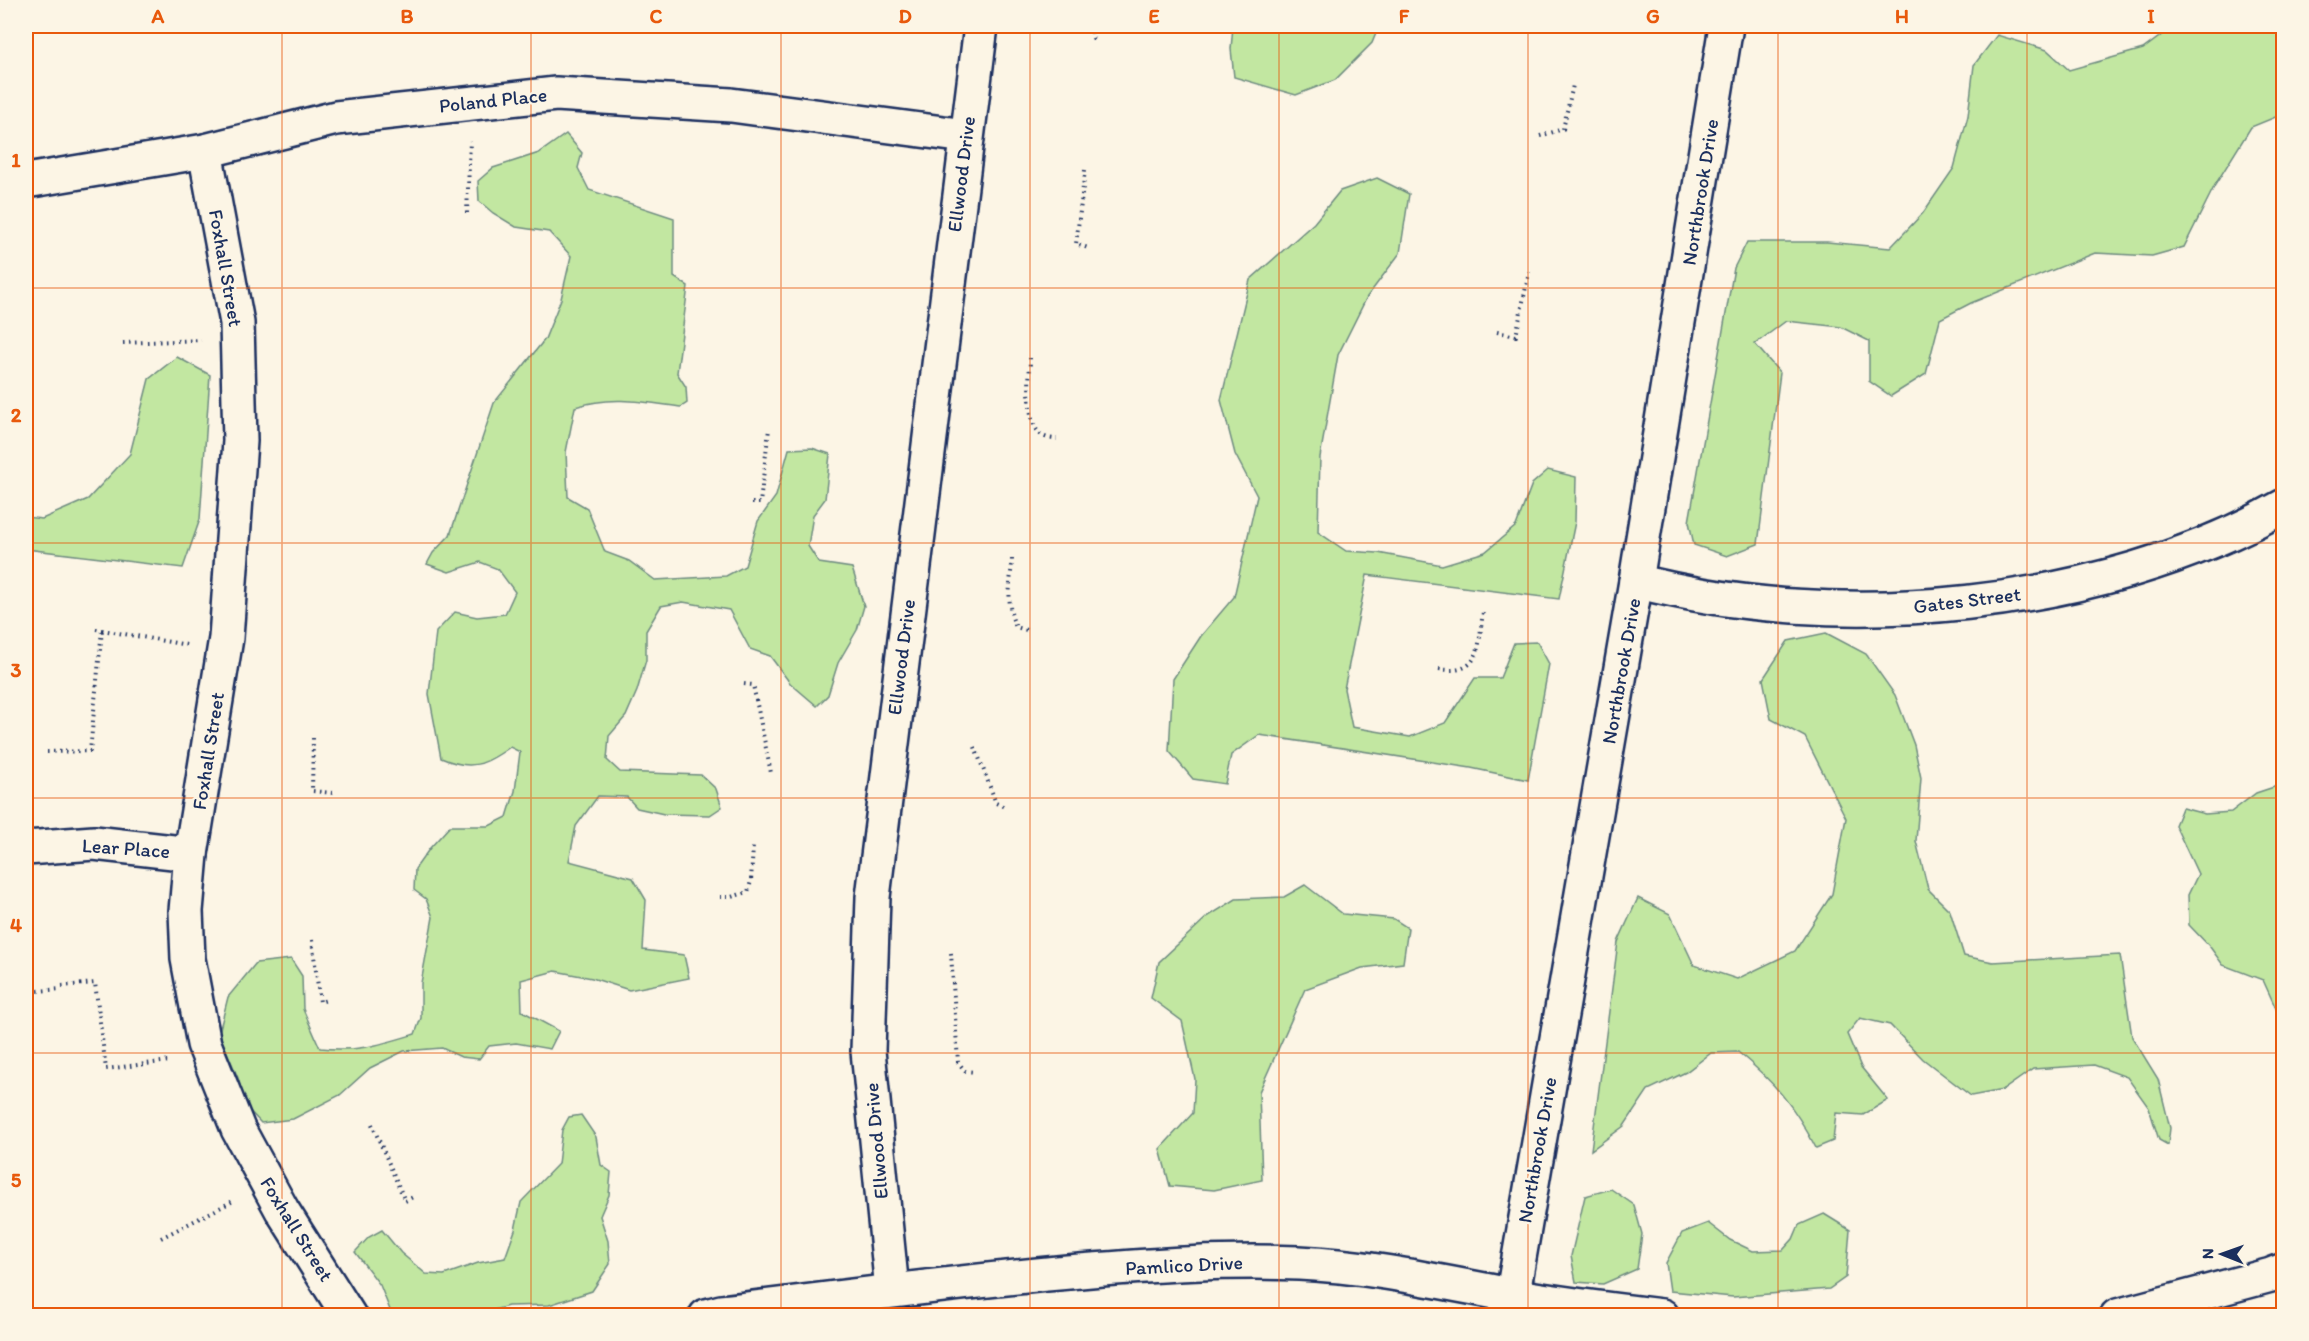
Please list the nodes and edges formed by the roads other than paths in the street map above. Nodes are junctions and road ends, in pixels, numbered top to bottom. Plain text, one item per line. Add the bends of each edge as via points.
1 (981, 26) edge
2 (1726, 26) edge
3 (966, 136) junction
4 (205, 151) junction
5 (26, 181) edge
6 (2283, 506) edge
7 (1636, 581) junction
8 (26, 848) edge
9 (191, 854) junction
10 (2283, 1270) edge
11 (892, 1290) junction
12 (1510, 1305) edge
13 (349, 1316) edge
14 (706, 1316) edge
15 (1662, 1316) edge
16 (2117, 1316) edge

1 - 3 street, Ellwood Drive
2 - 7 street, Northbrook Drive
3 - 4 street, Poland Place via 731,105 556,93 336,118
3 - 11 street, Ellwood Drive via 873,897 868,1051
4 - 5 street, Poland Place
4 - 9 street, Foxhall Street via 237,323 240,441 225,650
6 - 7 street, Gates Street via 2206,545 2111,575 2036,592 1940,605 1859,608 1751,601 1674,591
7 - 12 street, Northbrook Drive
8 - 9 street, Lear Place via 93,843
9 - 13 street, Foxhall Street via 186,911 188,959 204,1044 238,1129 282,1210
10 - 16 street
11 - 12 street, Pamlico Drive via 1174,1263 1244,1261 1302,1263 1465,1285
11 - 14 street, Pamlico Drive
12 - 15 street, Pamlico Drive

